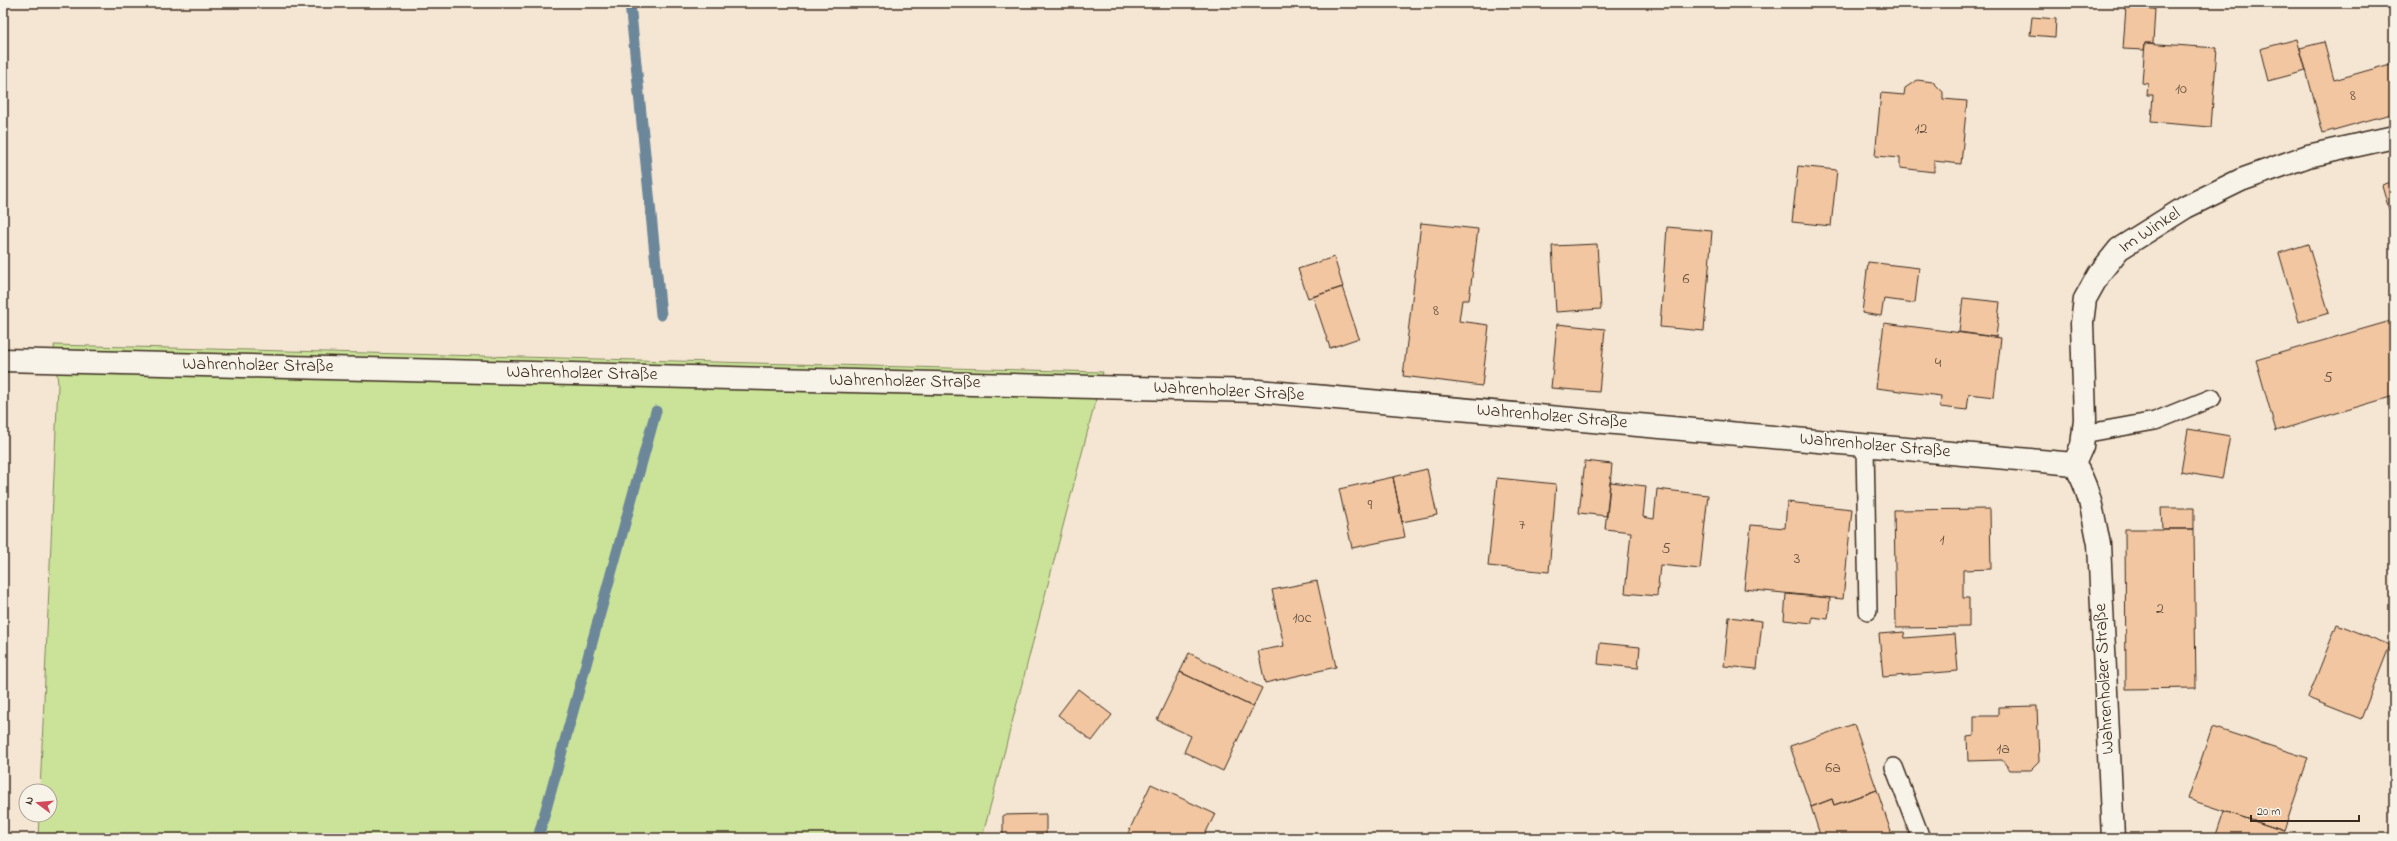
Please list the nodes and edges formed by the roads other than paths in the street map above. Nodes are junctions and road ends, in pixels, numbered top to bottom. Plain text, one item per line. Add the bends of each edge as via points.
1 (2394, 137) edge
2 (3, 360) edge
3 (2212, 398) dead end
4 (2083, 434) junction
5 (1865, 446) junction
6 (2074, 464) junction
7 (1868, 610) dead end
8 (1894, 767) dead end
9 (1921, 838) edge
10 (2113, 838) edge

1 - 4 street, Im Winkel via 2308,156 2241,180 2186,207 2119,249 2099,274 2085,299 2082,323 2085,419
2 - 5 street, Wahrenholzer Straße via 1258,391
3 - 4 lane via 2155,421
4 - 6 street, Im Winkel via 2082,446
5 - 6 street, Wahrenholzer Straße
5 - 7 lane
6 - 10 street, Wahrenholzer Straße via 2083,478 2099,544
8 - 9 lane

